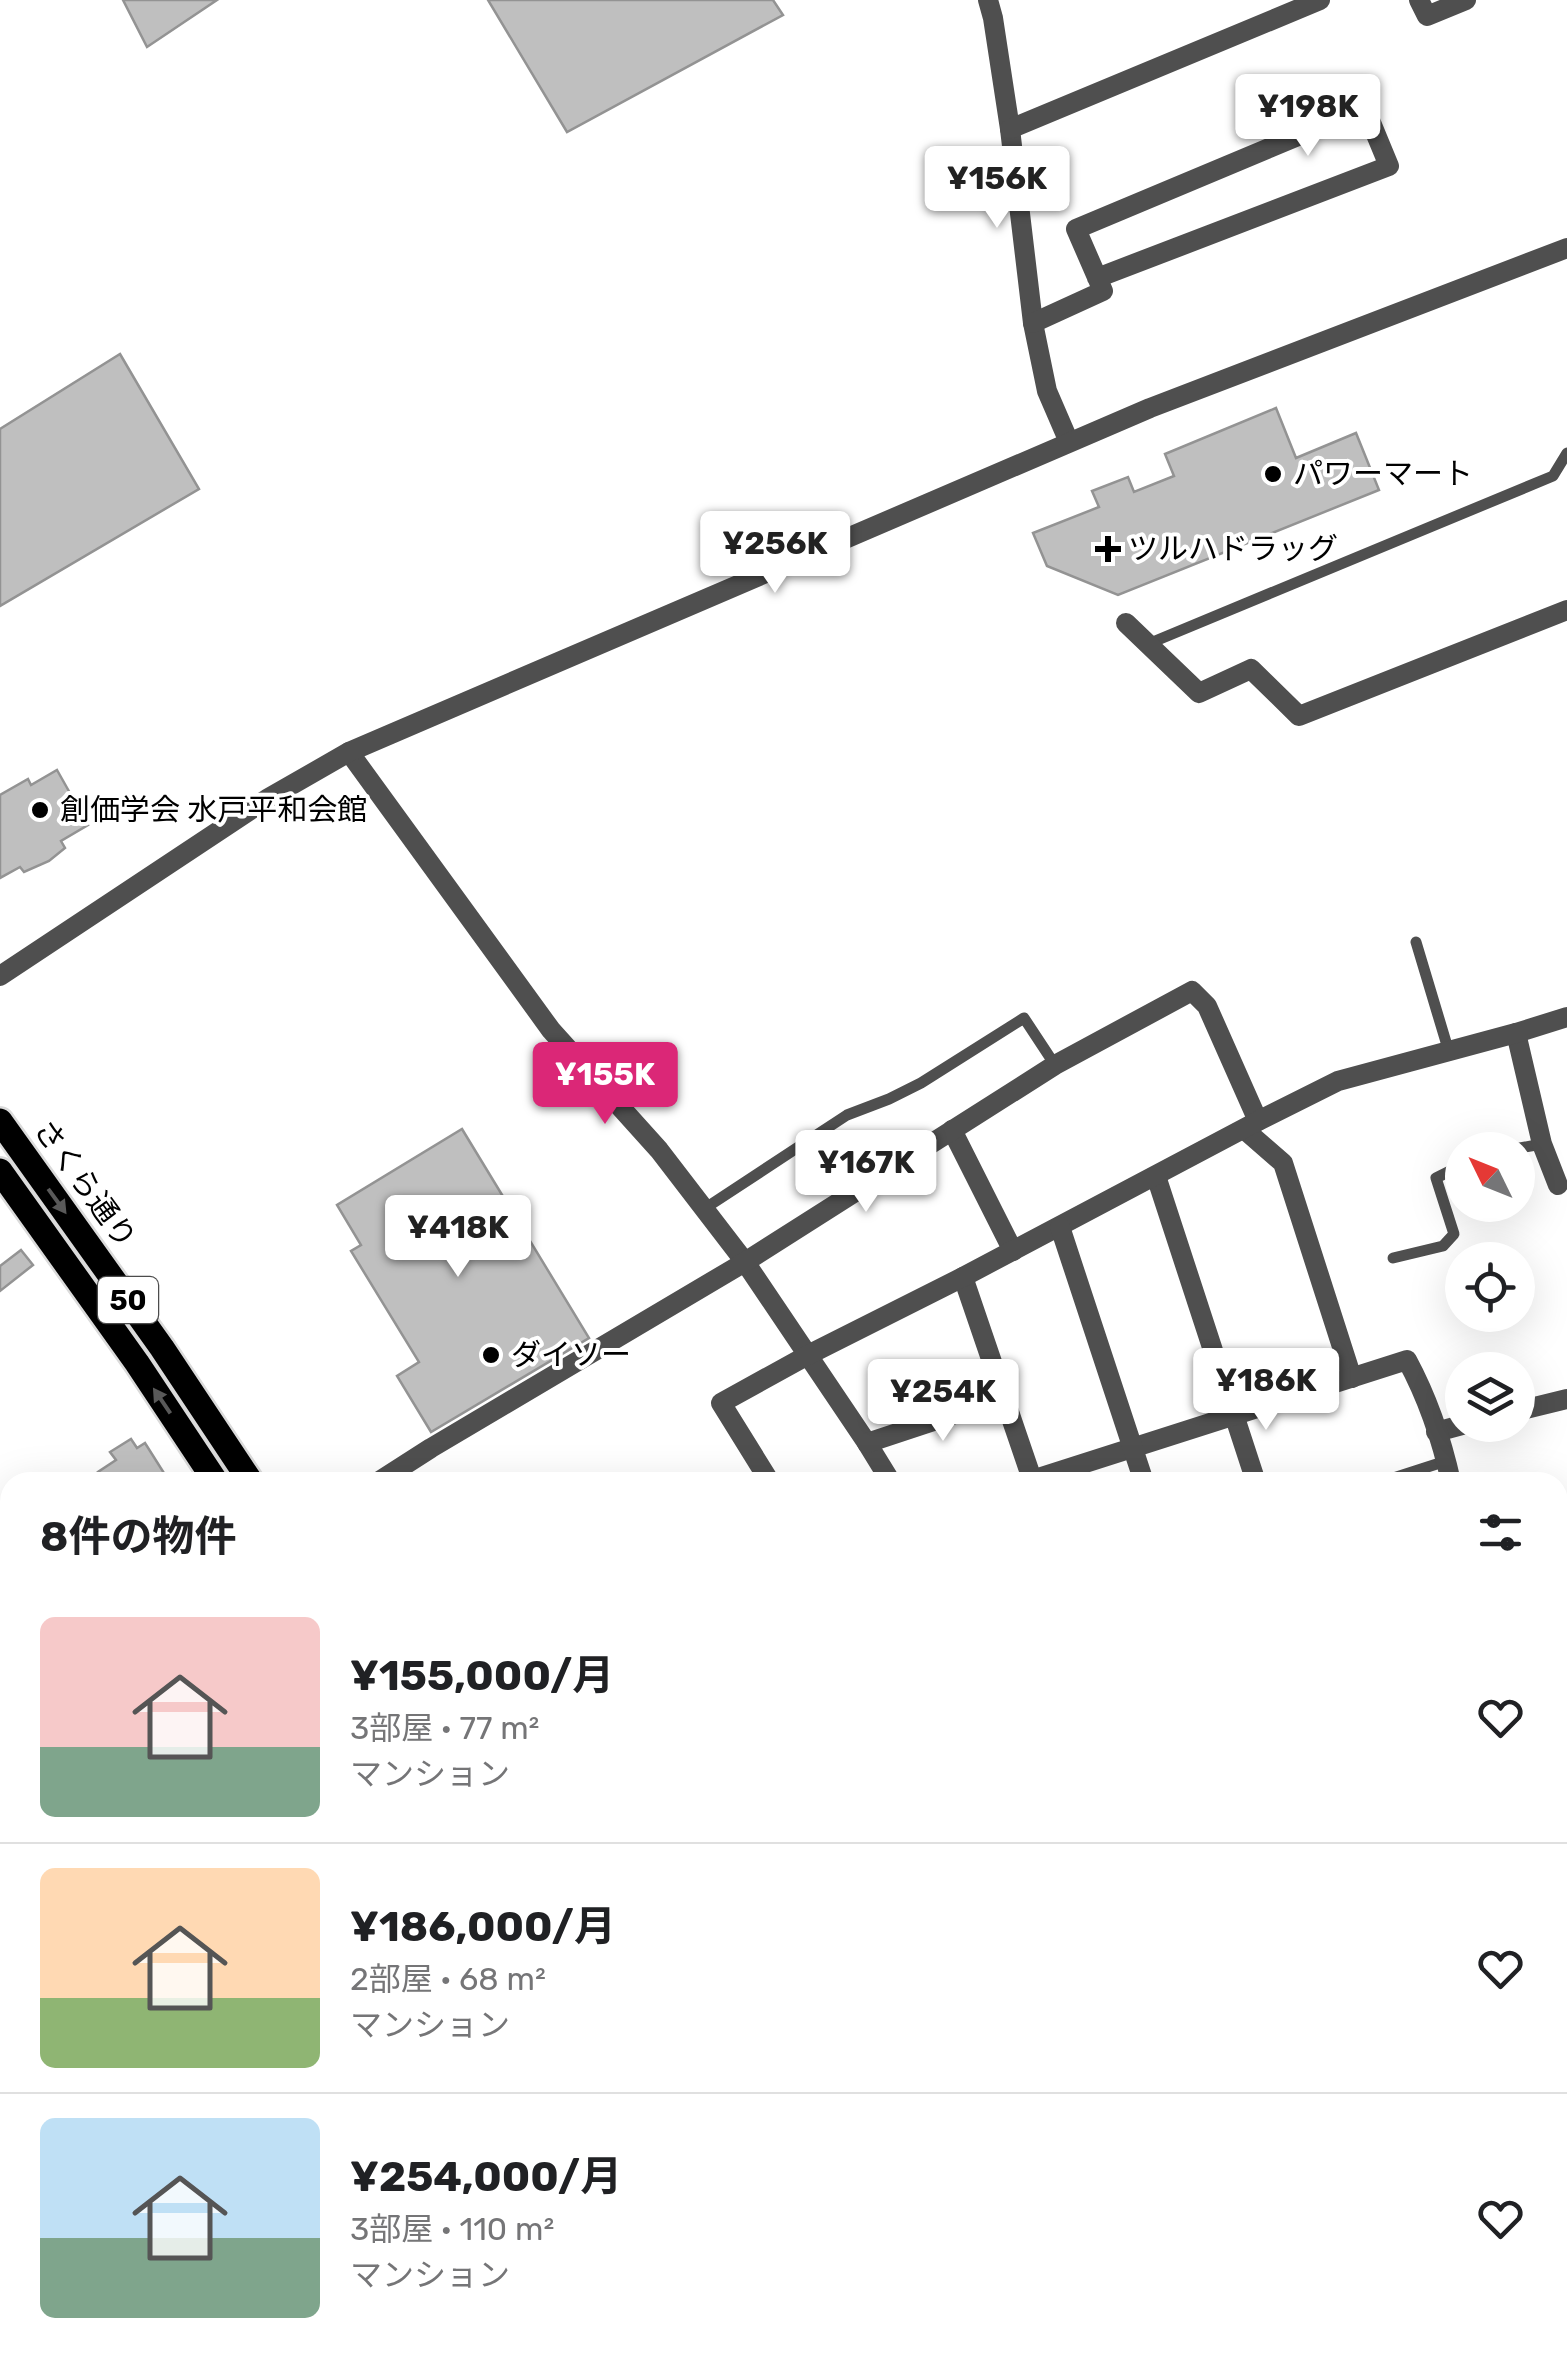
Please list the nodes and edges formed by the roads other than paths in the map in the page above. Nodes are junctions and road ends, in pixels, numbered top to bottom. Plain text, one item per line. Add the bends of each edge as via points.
1 (988, 0) edge
2 (1320, 0) edge
3 (1419, 0) edge
4 (1466, 0) edge
5 (1010, 128) junction
6 (1567, 248) edge
7 (1097, 278) junction
8 (1033, 323) junction
9 (1069, 442) junction
10 (1567, 453) edge
11 (1567, 610) edge
12 (1126, 623) dead end
13 (1148, 644) junction
14 (348, 752) junction
15 (1416, 942) dead end
16 (0, 976) edge
17 (1567, 1017) edge
18 (1516, 1033) junction
19 (1449, 1052) junction
20 (1055, 1065) junction
21 (0, 1121) edge
22 (1251, 1125) junction
23 (952, 1130) junction
24 (1542, 1144) junction
25 (1535, 1145) edge
26 (0, 1171) edge
27 (1445, 1174) edge
28 (1156, 1176) junction
29 (1558, 1185) dead end
30 (1445, 1206) edge
31 (704, 1209) junction
32 (1450, 1222) edge
33 (1060, 1227) junction
34 (1013, 1251) junction
35 (1393, 1258) dead end
36 (745, 1262) junction
37 (964, 1278) junction
38 (808, 1354) junction
39 (1352, 1378) junction
40 (1003, 1398) junction
41 (1567, 1399) edge
42 (1535, 1407) edge
43 (1234, 1417) junction
44 (1445, 1430) edge
45 (1436, 1432) junction
46 (868, 1443) junction
47 (1133, 1449) junction
48 (1446, 1461) junction
49 (209, 1472) edge
50 (244, 1472) edge
51 (394, 1472) edge
52 (764, 1472) edge
53 (885, 1472) edge
54 (1029, 1472) edge
55 (1063, 1472) edge
56 (1141, 1472) edge
57 (1253, 1472) edge
58 (1411, 1472) edge
59 (1448, 1472) edge

1 - 5 street
2 - 5 street
3 - 4 street via 1426,16
5 - 8 street
6 - 9 street
7 - 7 street via 1076,229 1365,108 1389,166
7 - 8 street via 1103,291
8 - 9 street via 1047,391
9 - 14 street
10 - 13 lane via 1553,476
11 - 13 street via 1299,716 1251,670 1199,693
12 - 13 street
14 - 16 street
14 - 31 street via 552,1030
15 - 19 lane
17 - 18 street
18 - 19 street
18 - 24 street
19 - 22 street via 1338,1081
20 - 22 street via 1192,991 1207,1006
20 - 23 street
20 - 31 lane via 1024,1018 921,1083 846,1115
21 -> 50 main road, さくら通り / 50
22 - 28 street
22 - 39 street via 1282,1163
23 - 34 street
23 - 36 street
24 - 25 lane
24 - 29 street
49 -> 26 main road, さくら通り / 50
27 - 30 lane via 1436,1178
28 - 33 street
28 - 43 street
31 - 36 street
32 - 35 lane via 1454,1234 1443,1246
33 - 34 street
33 - 47 street
34 - 37 street
36 - 38 street
36 - 51 street
37 - 38 street
37 - 40 street
38 - 46 street
38 - 52 street via 721,1403
39 - 43 street
39 - 45 street via 1407,1360
40 - 46 street
40 - 54 street
41 - 42 street
43 - 47 street
43 - 57 street
44 - 45 street
45 - 48 street
46 - 53 street
47 - 55 street
47 - 56 street
48 - 58 lane
48 - 59 street

